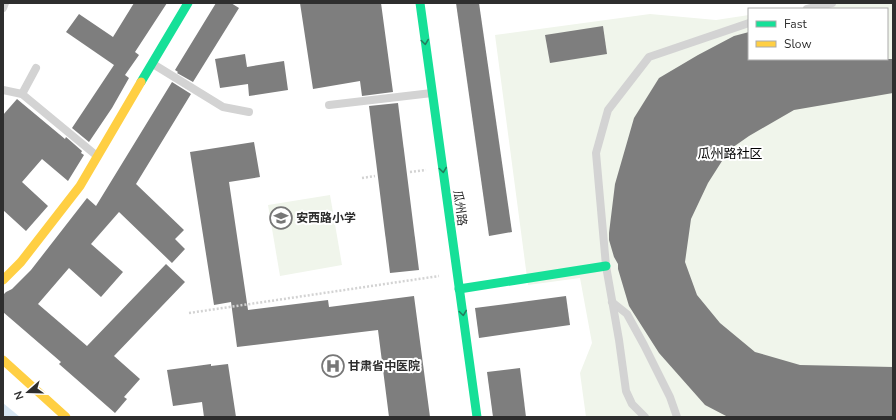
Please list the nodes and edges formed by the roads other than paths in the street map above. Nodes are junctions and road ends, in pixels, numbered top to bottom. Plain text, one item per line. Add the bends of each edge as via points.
1 (5, 3) edge
2 (188, 3) edge
3 (420, 3) edge
4 (832, 3) edge
5 (3, 8) edge
6 (811, 8) edge
7 (748, 23) edge
8 (152, 63) junction
9 (36, 68) dead end
10 (3, 90) edge
11 (432, 93) junction
12 (22, 94) junction
13 (329, 105) dead end
14 (250, 112) dead end
15 (97, 157) junction
16 (606, 266) junction
17 (3, 280) edge
18 (459, 289) junction
19 (612, 302) junction
20 (3, 360) edge
21 (66, 417) edge
22 (477, 417) edge
23 (645, 417) edge
24 (677, 417) edge

1 - 5 lane
2 - 8 street
3 -> 11 street, 瓜州路
4 - 6 lane
7 - 16 lane via 649,57 608,110 596,153
8 - 14 lane via 223,107
8 - 15 street
9 - 12 lane
10 - 12 lane
11 - 13 lane
11 -> 18 street, 瓜州路
12 - 15 lane
15 - 17 street via 80,186 21,262
16 - 18 street
16 - 19 lane
18 -> 22 street, 瓜州路
19 - 23 lane via 626,391 632,404
19 - 24 lane via 627,314 670,397
20 - 21 street

